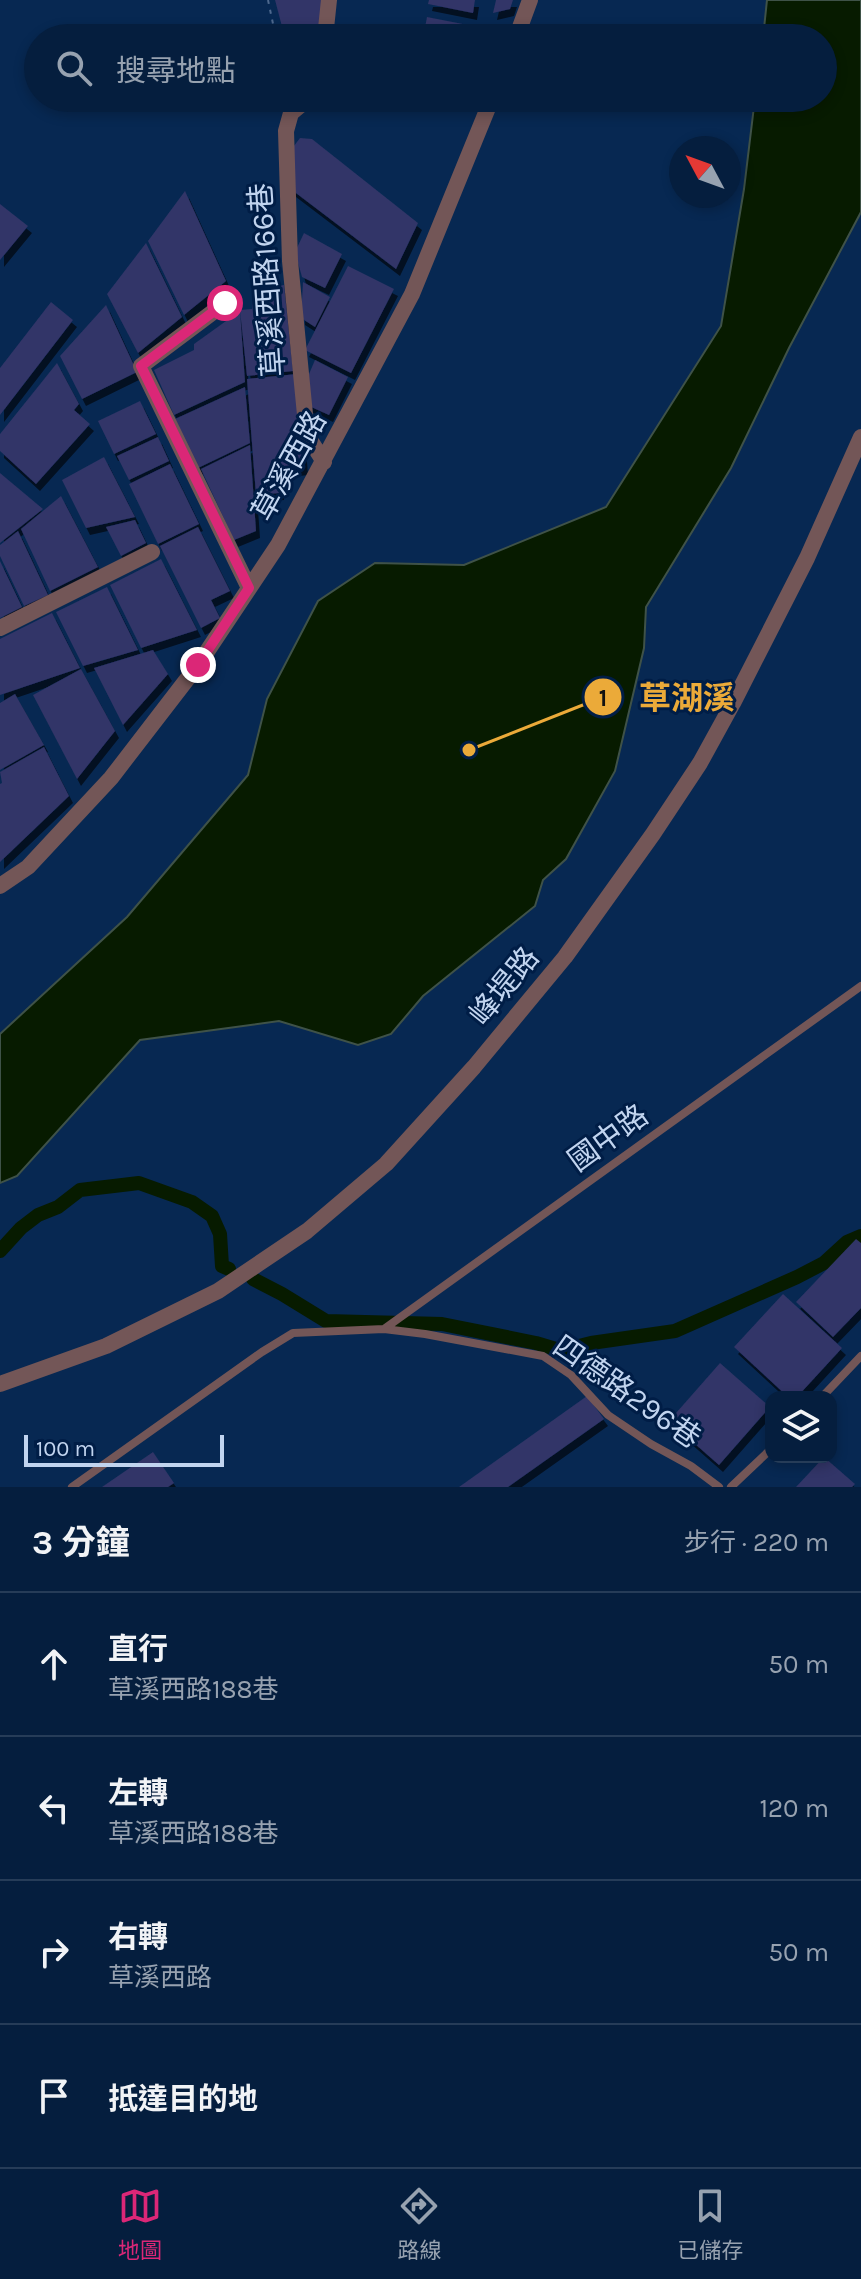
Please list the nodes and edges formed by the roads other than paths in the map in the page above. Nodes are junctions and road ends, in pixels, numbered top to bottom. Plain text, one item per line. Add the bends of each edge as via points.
1 (329, 0) edge
2 (530, 0) edge
3 (326, 24) edge
4 (521, 24) edge
5 (292, 112) edge
6 (486, 112) edge
7 (225, 303) dead end
8 (861, 437) edge
9 (324, 462) junction
10 (152, 552) dead end
11 (249, 588) junction
12 (0, 628) edge
13 (0, 886) edge
14 (861, 986) edge
15 (384, 1329) junction
16 (861, 1356) edge
17 (0, 1384) edge
18 (828, 1391) edge
19 (765, 1455) edge
20 (72, 1487) edge
21 (719, 1487) edge
22 (731, 1487) edge

1 - 3 street
2 - 4 street
5 - 9 street, 草溪西路166巷 via 286,131 289,246 307,435
6 - 9 street, 草溪西路 via 412,294
7 - 11 street via 141,366
8 - 17 street, 峰堤路 via 807,558 700,763 565,957 386,1164 307,1231 218,1291 106,1346
9 - 11 street, 草溪西路
10 - 12 street
11 - 13 street, 草溪西路 via 111,778 28,867
14 - 15 lane, 國中路
15 - 20 lane, 四德路296巷 via 293,1333
15 - 21 lane, 四德路296巷 via 543,1356 571,1375 608,1415
16 - 18 lane
19 - 22 lane

